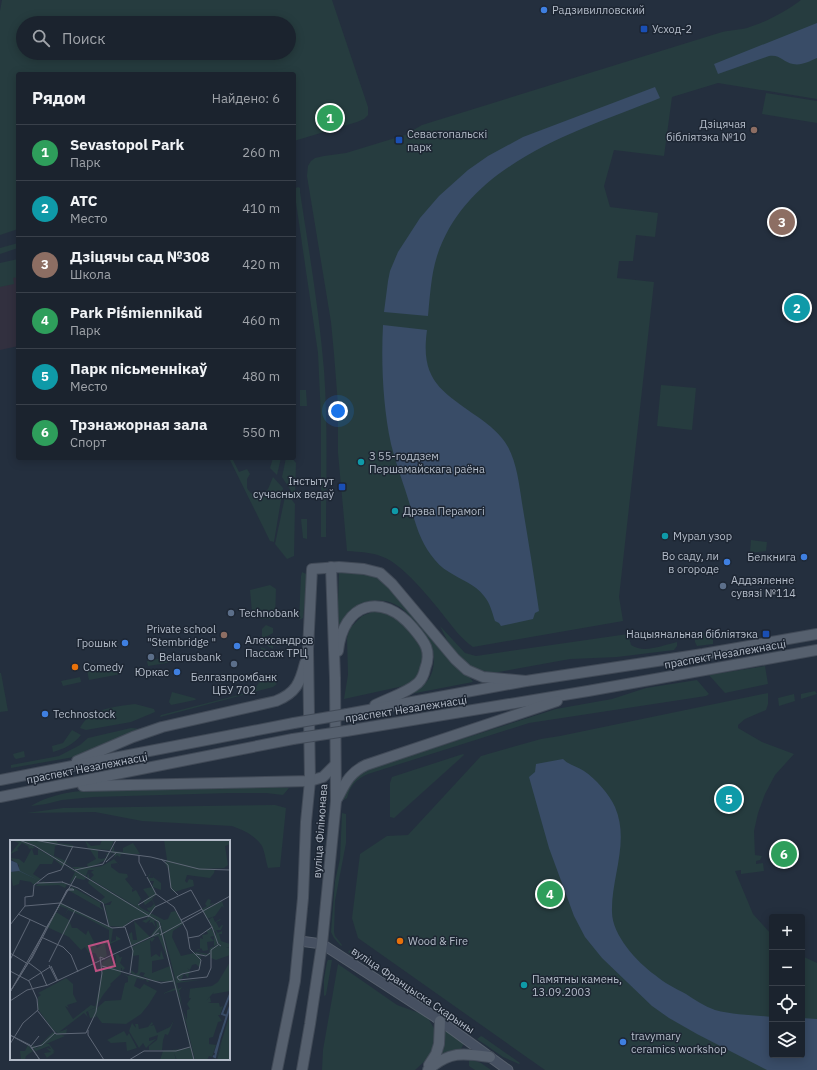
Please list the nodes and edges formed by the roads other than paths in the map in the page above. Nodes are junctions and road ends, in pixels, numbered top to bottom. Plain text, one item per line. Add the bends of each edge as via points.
1 (331, 567) junction
2 (817, 634) edge
3 (308, 649) junction
4 (817, 650) edge
5 (334, 678) junction
6 (526, 682) junction
7 (588, 691) junction
8 (358, 712) junction
9 (335, 765) junction
10 (58, 768) junction
11 (0, 780) edge
12 (310, 781) junction
13 (47, 788) junction
14 (0, 797) edge
15 (336, 801) junction
16 (300, 941) junction
17 (322, 944) junction
18 (440, 1021) junction
19 (490, 1057) junction
20 (279, 1059) junction
21 (276, 1070) edge
22 (280, 1070) edge
23 (302, 1070) edge
24 (427, 1070) edge
25 (508, 1070) edge

1 - 3 main road, вуліца Філімонава via 312,569
1 - 5 main road, вуліца Філімонава
1 - 6 main road via 373,571 386,578 467,670 482,677
2 - 6 main road, праспект Незалежнасці
3 - 10 main road via 299,684 283,698 162,727
3 - 12 main road, вуліца Філімонава
4 - 7 main road, праспект Незалежнасці
5 - 8 main road via 341,634 352,617 363,609 378,606 392,610 405,618 422,639 426,646 428,661 419,682
5 - 9 main road, вуліца Філімонава
6 - 8 main road, праспект Незалежнасці
7 - 13 main road, праспект Незалежнасці, bridge via 293,739
7 - 15 main road via 366,765 346,781
8 - 10 main road, праспект Незалежнасці, bridge
9 - 12 main road via 323,777
9 - 15 main road, вуліца Філімонава
10 - 11 main road, праспект Незалежнасці
12 - 13 main road via 109,784
12 - 16 main road, вуліца Філімонава
13 - 14 main road, праспект Незалежнасці
15 - 17 main road, вуліца Філімонава
16 - 17 main road, вуліца Францыска Скарыны
16 - 20 main road, вуліца Філімонава via 295,981
17 - 18 main road, вуліца Францыска Скарыны
17 - 23 main road, вуліца Філімонава
18 - 19 main road, вуліца Францыска Скарыны
18 - 24 main road via 439,1044
19 - 24 main road via 455,1054 438,1061
19 - 25 main road, вуліца Францыска Скарыны
20 - 21 main road, вуліца Філімонава
20 - 22 main road

